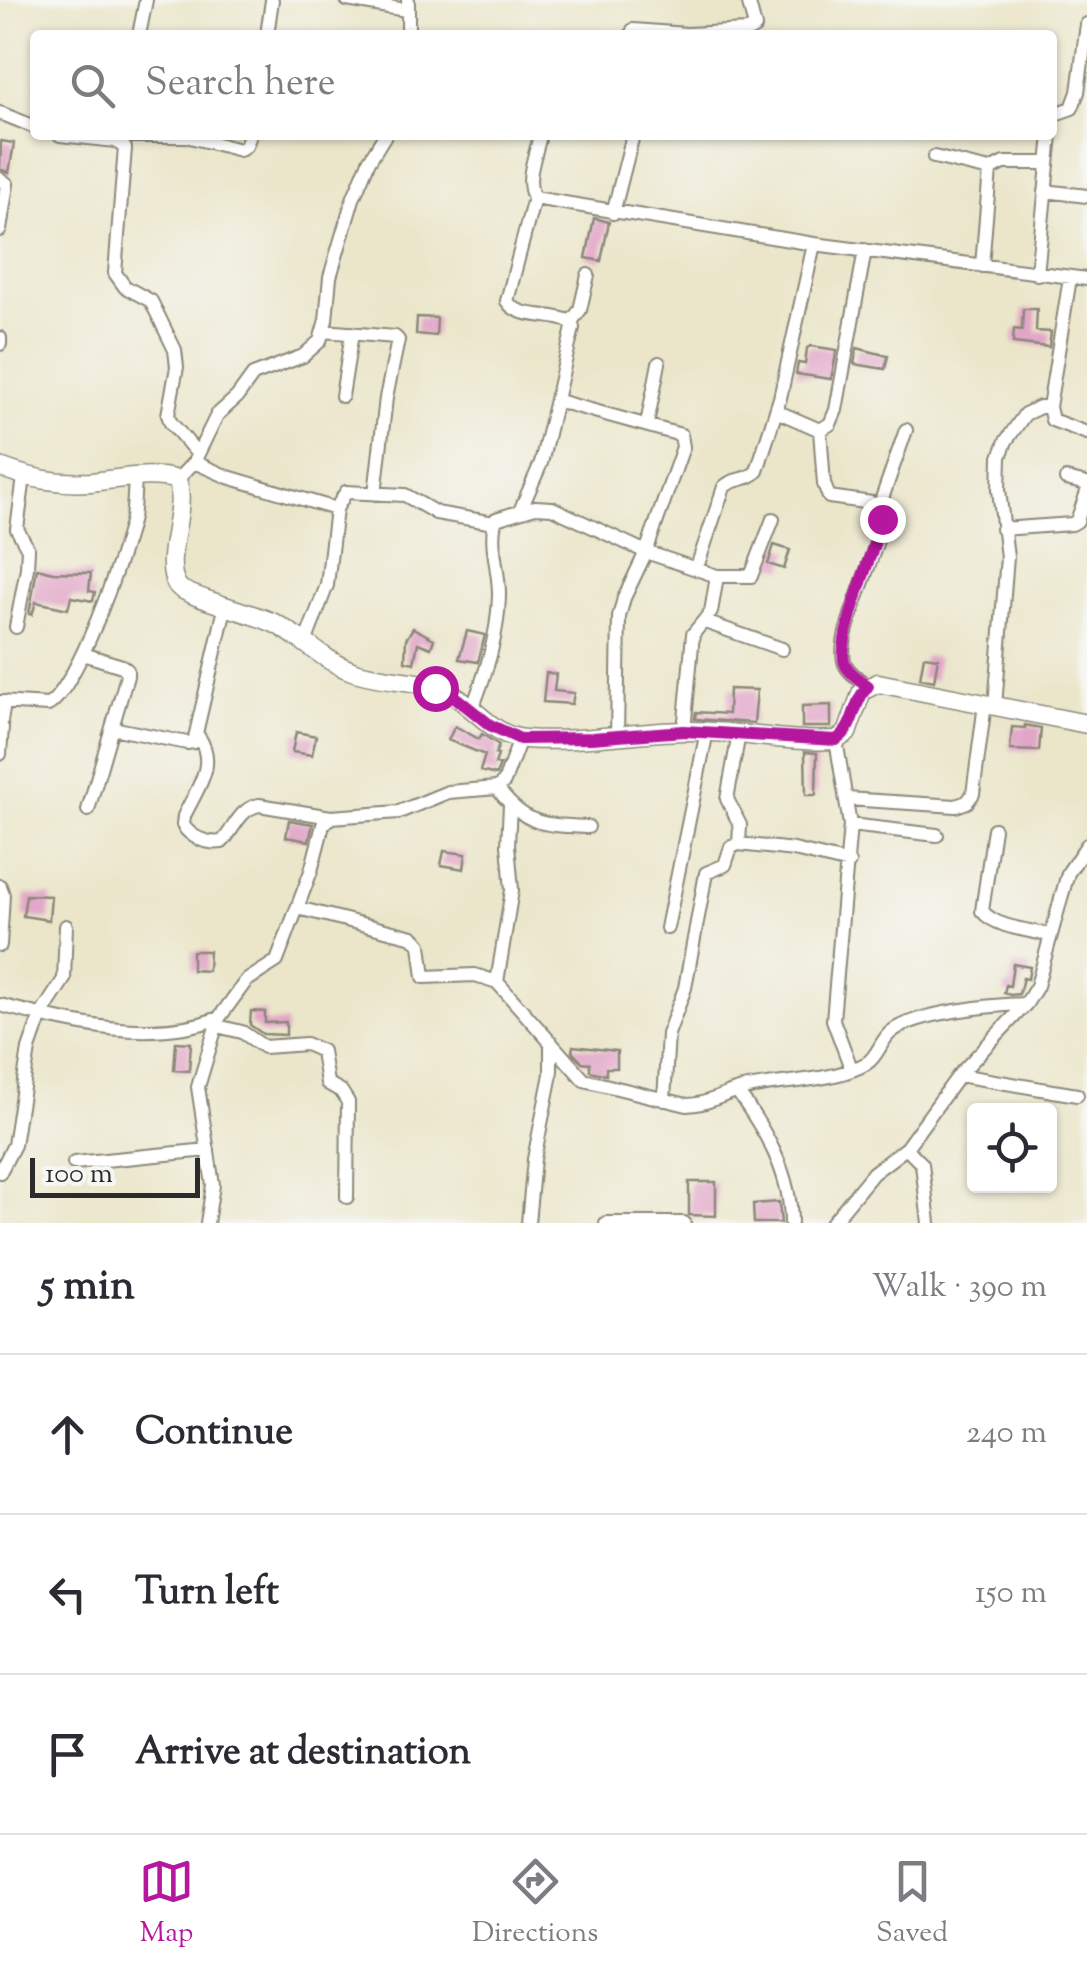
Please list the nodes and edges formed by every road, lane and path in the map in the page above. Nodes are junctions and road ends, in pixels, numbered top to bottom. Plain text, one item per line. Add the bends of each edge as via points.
1 (146, 0) edge
2 (272, 0) edge
3 (348, 0) edge
4 (748, 0) edge
5 (407, 5) edge
6 (1087, 24) edge
7 (139, 30) edge
8 (267, 30) edge
9 (408, 30) edge
10 (758, 30) edge
11 (1082, 92) edge
12 (1057, 113) edge
13 (1, 118) edge
14 (30, 127) edge
15 (119, 140) edge
16 (201, 140) edge
17 (247, 140) edge
18 (383, 140) edge
19 (539, 140) edge
20 (632, 140) edge
21 (1050, 140) edge
22 (934, 157) dead end
23 (1048, 162) junction
24 (990, 170) junction
25 (0, 179) edge
26 (1045, 191) junction
27 (1087, 196) edge
28 (534, 198) junction
29 (613, 213) junction
30 (0, 230) edge
31 (814, 244) junction
32 (865, 250) junction
33 (982, 266) junction
34 (1037, 274) junction
35 (588, 275) dead end
36 (1070, 278) junction
37 (1087, 279) edge
38 (571, 322) junction
39 (324, 330) junction
40 (352, 333) junction
41 (660, 363) dead end
42 (342, 396) dead end
43 (558, 401) junction
44 (1050, 407) junction
45 (776, 411) junction
46 (647, 424) junction
47 (820, 430) junction
48 (906, 430) dead end
49 (1087, 433) edge
50 (196, 458) junction
51 (0, 467) edge
52 (24, 476) junction
53 (135, 478) junction
54 (1066, 479) dead end
55 (177, 480) junction
56 (1087, 484) edge
57 (1087, 492) edge
58 (374, 494) junction
59 (879, 507) junction
60 (336, 509) junction
61 (520, 511) junction
62 (773, 520) dead end
63 (494, 523) junction
64 (1002, 529) junction
65 (646, 552) junction
66 (697, 567) junction
67 (717, 576) junction
68 (226, 604) junction
69 (704, 622) junction
70 (16, 627) dead end
71 (306, 643) junction
72 (782, 649) dead end
73 (82, 654) junction
74 (868, 686) junction
75 (2, 702) edge
76 (990, 705) junction
77 (472, 709) junction
78 (1087, 724) edge
79 (1, 728) edge
80 (112, 728) junction
81 (684, 731) junction
82 (707, 731) junction
83 (738, 734) junction
84 (198, 736) junction
85 (616, 736) junction
86 (520, 739) junction
87 (836, 740) junction
88 (0, 754) edge
89 (498, 788) junction
90 (847, 799) junction
91 (510, 805) junction
92 (88, 810) dead end
93 (331, 817) junction
94 (850, 825) junction
95 (588, 827) dead end
96 (994, 829) dead end
97 (937, 836) dead end
98 (739, 844) junction
99 (1087, 845) edge
100 (848, 863) junction
101 (0, 886) edge
102 (298, 908) junction
103 (66, 926) dead end
104 (667, 928) dead end
105 (1050, 935) junction
106 (0, 944) edge
107 (497, 982) junction
108 (1026, 1004) junction
109 (0, 1005) edge
110 (41, 1016) junction
111 (218, 1022) junction
112 (551, 1042) junction
113 (851, 1068) junction
114 (959, 1075) junction
115 (737, 1091) junction
116 (1077, 1095) dead end
117 (664, 1100) junction
118 (906, 1148) junction
119 (208, 1150) junction
120 (74, 1163) dead end
121 (0, 1172) edge
122 (347, 1197) dead end
123 (207, 1223) edge
124 (528, 1223) edge
125 (539, 1223) edge
126 (606, 1223) edge
127 (684, 1223) edge
128 (791, 1223) edge
129 (832, 1223) edge
130 (929, 1223) edge

1 - 7 street
2 - 8 street
3 - 5 street
4 - 10 street
5 - 9 street
6 - 11 street
11 - 12 street via 1072,108
13 - 14 street
15 - 50 street via 126,158 115,273 124,287 150,301 175,350 168,415
16 - 17 street via 240,150
18 - 39 street via 353,199 330,277
19 - 28 street via 530,180
20 - 29 street
21 - 23 street
22 - 24 street
23 - 24 street via 1004,163
23 - 26 street
24 - 33 street
25 - 30 street via 8,191
26 - 27 street
26 - 34 street
28 - 29 street
28 - 38 street via 506,301 516,311
29 - 31 street
31 - 32 street
31 - 45 street
32 - 33 street
32 - 47 street via 836,410
33 - 34 street
34 - 36 street
35 - 38 street
36 - 37 street
36 - 44 street
38 - 43 street
39 - 40 street
39 - 50 street via 311,352 252,374 217,416
40 - 42 street
40 - 58 street via 395,336 399,344
41 - 46 street
43 - 46 street
43 - 61 street
44 - 49 street via 1052,420
44 - 64 street via 1025,414 1006,441
45 - 47 street
45 - 66 street via 755,474 724,487
46 - 65 street via 684,442
47 - 59 street via 830,497
48 - 59 street
50 - 55 street
50 - 60 street via 228,477
51 - 52 street
52 - 53 street via 70,483
52 - 70 street via 17,528 28,549 27,568
53 - 55 street
53 - 73 street via 130,526
54 - 56 street
55 - 68 street via 174,582 183,592
57 - 64 street via 1072,524
58 - 60 street via 346,492
58 - 63 street via 404,496 436,514
59 - 74 street via 877,540 843,653 847,669
60 - 71 street via 327,585
61 - 63 street
61 - 65 street via 552,508
62 - 67 street via 750,576
63 - 77 street via 498,622
64 - 76 street via 1006,557
65 - 66 street
65 - 85 street via 619,617
66 - 67 street
67 - 69 street
68 - 71 street
68 - 84 street
69 - 72 street
69 - 81 street via 693,634
71 - 77 street via 356,672 435,688
73 - 75 street via 56,701
73 - 80 street via 127,670
74 - 76 street
74 - 87 street via 847,733
75 - 79 street
76 - 78 street
76 - 90 street via 967,802
77 - 86 street
79 - 88 street
80 - 84 street via 186,743
80 - 92 street
81 - 82 street
81 - 85 street
82 - 83 street
82 - 104 street
83 - 87 street
83 - 98 street via 727,799 740,825
84 - 93 street via 209,759 184,816 189,834 222,842 248,807 259,805
85 - 86 street
86 - 89 street
87 - 90 street
89 - 91 street
89 - 93 street via 448,792 400,812
90 - 94 street
91 - 95 street via 533,821
91 - 107 street via 512,890
93 - 102 street
94 - 97 street
94 - 100 street
96 - 105 street via 982,911 995,921
98 - 100 street
98 - 117 street via 725,865 704,876 685,988 668,1034
99 - 105 street via 1068,873
100 - 113 street via 833,1020
101 - 106 street
102 - 107 street via 414,938 424,976 475,975
102 - 111 street via 277,961 246,981
103 - 110 street via 64,979
105 - 108 street
107 - 112 street
108 - 113 street via 907,1024 885,1038 866,1063
108 - 114 street
109 - 110 street
110 - 111 street via 146,1030
110 - 121 street via 26,1063 14,1145
111 - 119 street via 198,1087
111 - 122 street via 264,1047 306,1044 322,1051 327,1082 348,1102
112 - 117 street via 584,1080
112 - 124 street
113 - 115 street
114 - 116 street
114 - 118 street
115 - 117 street via 695,1106
115 - 128 street via 769,1138
118 - 129 street via 873,1174
118 - 130 street via 922,1164
119 - 120 street
119 - 123 street via 213,1200
124 - 125 street
126 - 127 street

